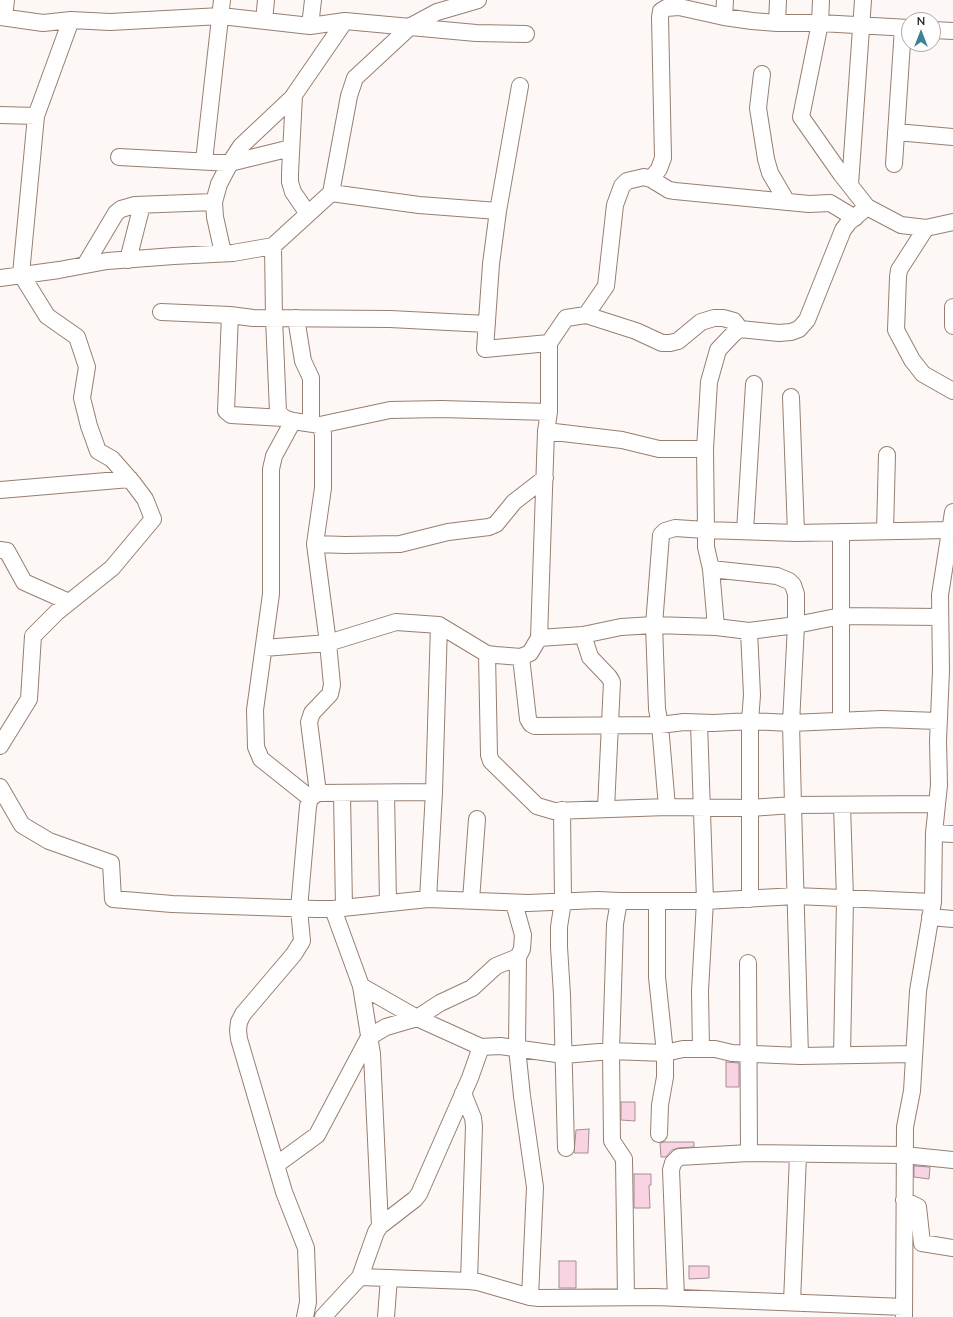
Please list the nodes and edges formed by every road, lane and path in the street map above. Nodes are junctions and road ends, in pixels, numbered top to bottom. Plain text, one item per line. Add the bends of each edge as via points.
1 (6, 0) edge
2 (222, 0) edge
3 (266, 0) edge
4 (313, 0) edge
5 (478, 0) edge
6 (725, 0) edge
7 (778, 0) edge
8 (821, 0) edge
9 (863, 0) edge
10 (680, 4) edge
11 (220, 16) junction
12 (2, 17) edge
13 (724, 17) junction
14 (71, 20) junction
15 (264, 21) junction
16 (345, 21) junction
17 (777, 23) junction
18 (820, 23) junction
19 (310, 26) junction
20 (411, 26) junction
21 (861, 26) junction
22 (901, 28) edge
23 (941, 30) edge
24 (953, 31) edge
25 (526, 34) dead end
26 (904, 52) edge
27 (762, 74) dead end
28 (520, 86) dead end
29 (294, 95) junction
30 (0, 115) edge
31 (36, 116) junction
32 (896, 132) junction
33 (953, 137) edge
34 (291, 148) junction
35 (119, 157) dead end
36 (204, 161) junction
37 (230, 163) junction
38 (894, 164) dead end
39 (651, 179) junction
40 (850, 184) junction
41 (332, 193) junction
42 (214, 202) junction
43 (787, 202) junction
44 (142, 205) junction
45 (867, 207) junction
46 (498, 211) junction
47 (308, 214) junction
48 (855, 218) junction
49 (953, 222) edge
50 (926, 228) junction
51 (273, 246) junction
52 (223, 253) junction
53 (128, 260) junction
54 (85, 265) junction
55 (21, 274) junction
56 (0, 278) edge
57 (953, 307) edge
58 (161, 312) dead end
59 (230, 315) junction
60 (586, 315) junction
61 (953, 317) edge
62 (274, 318) junction
63 (296, 318) junction
64 (487, 324) junction
65 (953, 326) edge
66 (740, 329) junction
67 (548, 343) junction
68 (754, 384) dead end
69 (953, 391) edge
70 (791, 396) dead end
71 (548, 412) junction
72 (288, 420) junction
73 (316, 424) junction
74 (546, 431) junction
75 (705, 449) junction
76 (887, 455) dead end
77 (545, 478) junction
78 (130, 479) junction
79 (0, 490) edge
80 (953, 512) edge
81 (706, 530) junction
82 (950, 530) junction
83 (745, 531) junction
84 (885, 531) junction
85 (841, 532) junction
86 (796, 533) junction
87 (316, 544) junction
88 (0, 550) edge
89 (711, 570) junction
90 (69, 602) junction
91 (841, 616) junction
92 (940, 617) junction
93 (439, 625) junction
94 (654, 625) junction
95 (716, 626) junction
96 (796, 626) junction
97 (749, 631) junction
98 (583, 635) junction
99 (539, 638) junction
100 (328, 643) junction
101 (264, 648) junction
102 (487, 654) junction
103 (521, 657) junction
104 (947, 671) edge
105 (841, 720) junction
106 (750, 721) junction
107 (938, 721) junction
108 (700, 722) junction
109 (791, 722) junction
110 (610, 725) junction
111 (660, 725) junction
112 (0, 744) edge
113 (0, 786) edge
114 (434, 792) junction
115 (342, 793) junction
116 (386, 793) junction
117 (314, 795) junction
118 (937, 804) junction
119 (793, 805) junction
120 (842, 805) junction
121 (667, 807) junction
122 (606, 808) junction
123 (701, 808) junction
124 (750, 808) junction
125 (562, 810) junction
126 (477, 819) dead end
127 (934, 833) junction
128 (953, 834) edge
129 (796, 896) junction
130 (428, 899) junction
131 (750, 899) junction
132 (845, 899) junction
133 (471, 900) junction
134 (563, 901) junction
135 (619, 901) junction
136 (656, 901) junction
137 (705, 901) junction
138 (388, 903) junction
139 (514, 903) junction
140 (299, 909) junction
141 (338, 909) junction
142 (932, 909) junction
143 (953, 918) edge
144 (518, 957) junction
145 (748, 963) dead end
146 (361, 986) junction
147 (417, 1018) junction
148 (369, 1037) junction
149 (481, 1047) junction
150 (517, 1048) junction
151 (701, 1048) junction
152 (611, 1051) junction
153 (665, 1053) junction
154 (749, 1054) junction
155 (914, 1054) junction
156 (564, 1055) junction
157 (842, 1055) junction
158 (800, 1056) junction
159 (463, 1093) junction
160 (659, 1134) dead end
161 (566, 1148) dead end
162 (749, 1153) junction
163 (798, 1154) junction
164 (904, 1155) junction
165 (953, 1160) edge
166 (276, 1165) junction
167 (904, 1200) junction
168 (380, 1226) junction
169 (953, 1248) edge
170 (360, 1277) junction
171 (389, 1278) junction
172 (469, 1281) junction
173 (530, 1297) junction
174 (626, 1297) junction
175 (676, 1298) junction
176 (792, 1302) junction
177 (904, 1312) edge
178 (304, 1317) edge
179 (324, 1317) edge
180 (386, 1317) edge

1 - 12 street
2 - 11 street
3 - 15 street
4 - 19 street
5 - 20 street via 437,12
6 - 13 street
7 - 17 street
8 - 18 street
9 - 21 street
10 - 13 street
10 - 39 street via 661,11 660,17 663,158
11 - 14 street via 110,22
11 - 15 street
11 - 36 street
12 - 14 street via 43,23
13 - 17 street
14 - 31 street
15 - 19 street
16 - 19 street
16 - 20 street
16 - 29 street
17 - 18 street
18 - 21 street
18 - 40 street via 801,117
20 - 25 street via 476,33
20 - 41 street via 355,78 349,96
21 - 22 street
21 - 40 street
23 - 24 street
26 - 32 street
27 - 43 street via 758,108 766,159 770,173
28 - 46 street
29 - 34 street
29 - 37 street via 241,146
30 - 31 street
31 - 55 street
32 - 33 street
32 - 38 street
34 - 37 street
34 - 47 street via 290,182 293,192
35 - 36 street
36 - 37 street
37 - 42 street via 219,184
39 - 43 street via 669,190
39 - 60 street via 644,177 628,180 622,186 615,205 606,286
40 - 45 street
41 - 46 street via 418,205
41 - 47 street
42 - 44 street
42 - 52 street
43 - 48 street via 830,203
44 - 53 street
44 - 54 street via 121,209 116,213
45 - 48 street
45 - 50 street via 901,225
46 - 64 street
47 - 51 street
48 - 66 street via 843,230 806,320 799,329 779,333
49 - 50 street
50 - 69 street via 900,270 896,330 912,360 923,374
51 - 52 street
51 - 62 street
52 - 53 street
53 - 54 street
54 - 55 street
55 - 56 street
55 - 78 street via 47,316 78,336 87,367 82,398 98,451 112,459
57 - 61 street
58 - 59 street
59 - 62 street
59 - 72 street via 226,411 231,414
60 - 66 street via 636,331 662,343 678,341 701,322 714,318 734,321
60 - 67 street via 566,318
61 - 65 street
62 - 63 street
62 - 72 street via 278,412
63 - 64 street via 390,318
63 - 73 street via 303,361 311,378
64 - 67 street via 485,349
66 - 75 street via 718,350 715,357 709,382
67 - 71 street
68 - 83 street
70 - 86 street
71 - 73 street via 390,410
71 - 74 street
72 - 73 street
72 - 101 street via 271,469 271,594
73 - 87 street via 323,434 323,488
74 - 75 street via 622,440 659,449
74 - 77 street
75 - 81 street
76 - 84 street
77 - 87 street via 514,502 496,524 489,527 448,532 400,544
77 - 99 street
78 - 79 street
78 - 90 street via 145,499 153,519 112,568
80 - 82 street
81 - 83 street
81 - 89 street via 706,547
81 - 94 street via 675,528 662,534
82 - 84 street
82 - 92 street via 940,595
83 - 86 street
84 - 85 street
85 - 86 street
85 - 91 street
87 - 100 street
88 - 90 street via 7,551 24,582
89 - 95 street
89 - 96 street via 777,576 789,581 796,594
90 - 112 street via 33,636 29,699
91 - 92 street
91 - 96 street
91 - 105 street
92 - 104 street
93 - 100 street via 396,622
93 - 102 street
93 - 114 street
94 - 95 street
94 - 98 street via 621,627
94 - 111 street via 657,709
95 - 97 street
96 - 97 street
96 - 109 street
97 - 106 street via 752,695
98 - 99 street
98 - 110 street via 590,657 612,682
99 - 103 street via 530,653
100 - 101 street
100 - 117 street via 332,685 330,694 312,713 309,722
101 - 117 street via 255,710 256,747 261,759
102 - 103 street
102 - 125 street via 491,761 537,806
103 - 110 street via 528,719 531,724
104 - 107 street
105 - 107 street
105 - 109 street
106 - 108 street
106 - 109 street
106 - 124 street
107 - 118 street
108 - 111 street
108 - 123 street
109 - 119 street
110 - 111 street
110 - 122 street
111 - 121 street
113 - 140 street via 22,825 49,841 111,863 113,899
114 - 116 street
114 - 130 street
115 - 116 street
115 - 117 street
115 - 141 street
116 - 138 street
117 - 140 street via 308,806
118 - 120 street
118 - 127 street
119 - 120 street
119 - 124 street
119 - 129 street
120 - 132 street
121 - 122 street
121 - 123 street
122 - 125 street
123 - 124 street
123 - 137 street
124 - 131 street
125 - 134 street
126 - 133 street
127 - 128 street
127 - 142 street
129 - 131 street
129 - 132 street
129 - 158 street
130 - 133 street
130 - 138 street
131 - 137 street
132 - 142 street
132 - 157 street
133 - 139 street
134 - 135 street
134 - 139 street
134 - 156 street via 559,947
135 - 136 street
135 - 152 street via 615,924
136 - 137 street
136 - 153 street via 657,977
137 - 151 street via 700,991
138 - 141 street
139 - 144 street via 523,935 522,949
140 - 141 street
140 - 166 street via 302,941 243,1014 238,1030
141 - 146 street
142 - 143 street
142 - 155 street via 918,991
144 - 147 street via 496,966 472,988 440,1003
144 - 150 street
145 - 154 street
146 - 147 street
146 - 148 street
147 - 148 street via 386,1027
147 - 149 street
148 - 166 street via 318,1135
148 - 168 street via 372,1054
149 - 150 street
149 - 159 street
150 - 156 street
150 - 173 street via 535,1187
151 - 153 street
151 - 154 street
152 - 153 street
152 - 156 street
152 - 174 street via 612,1141 624,1159
153 - 160 street
154 - 158 street
154 - 162 street
155 - 157 street
155 - 164 street
156 - 161 street
157 - 158 street
159 - 168 street via 419,1194
159 - 172 street via 474,1126
162 - 163 street
162 - 175 street via 680,1157 673,1163 671,1170
163 - 164 street
163 - 176 street
164 - 165 street
164 - 167 street
166 - 178 street via 306,1248 308,1302
167 - 169 street via 918,1207 922,1242
167 - 177 street
168 - 170 street
170 - 171 street
170 - 179 street
171 - 172 street
171 - 180 street
172 - 173 street
173 - 174 street
174 - 175 street
175 - 176 street
176 - 177 street

